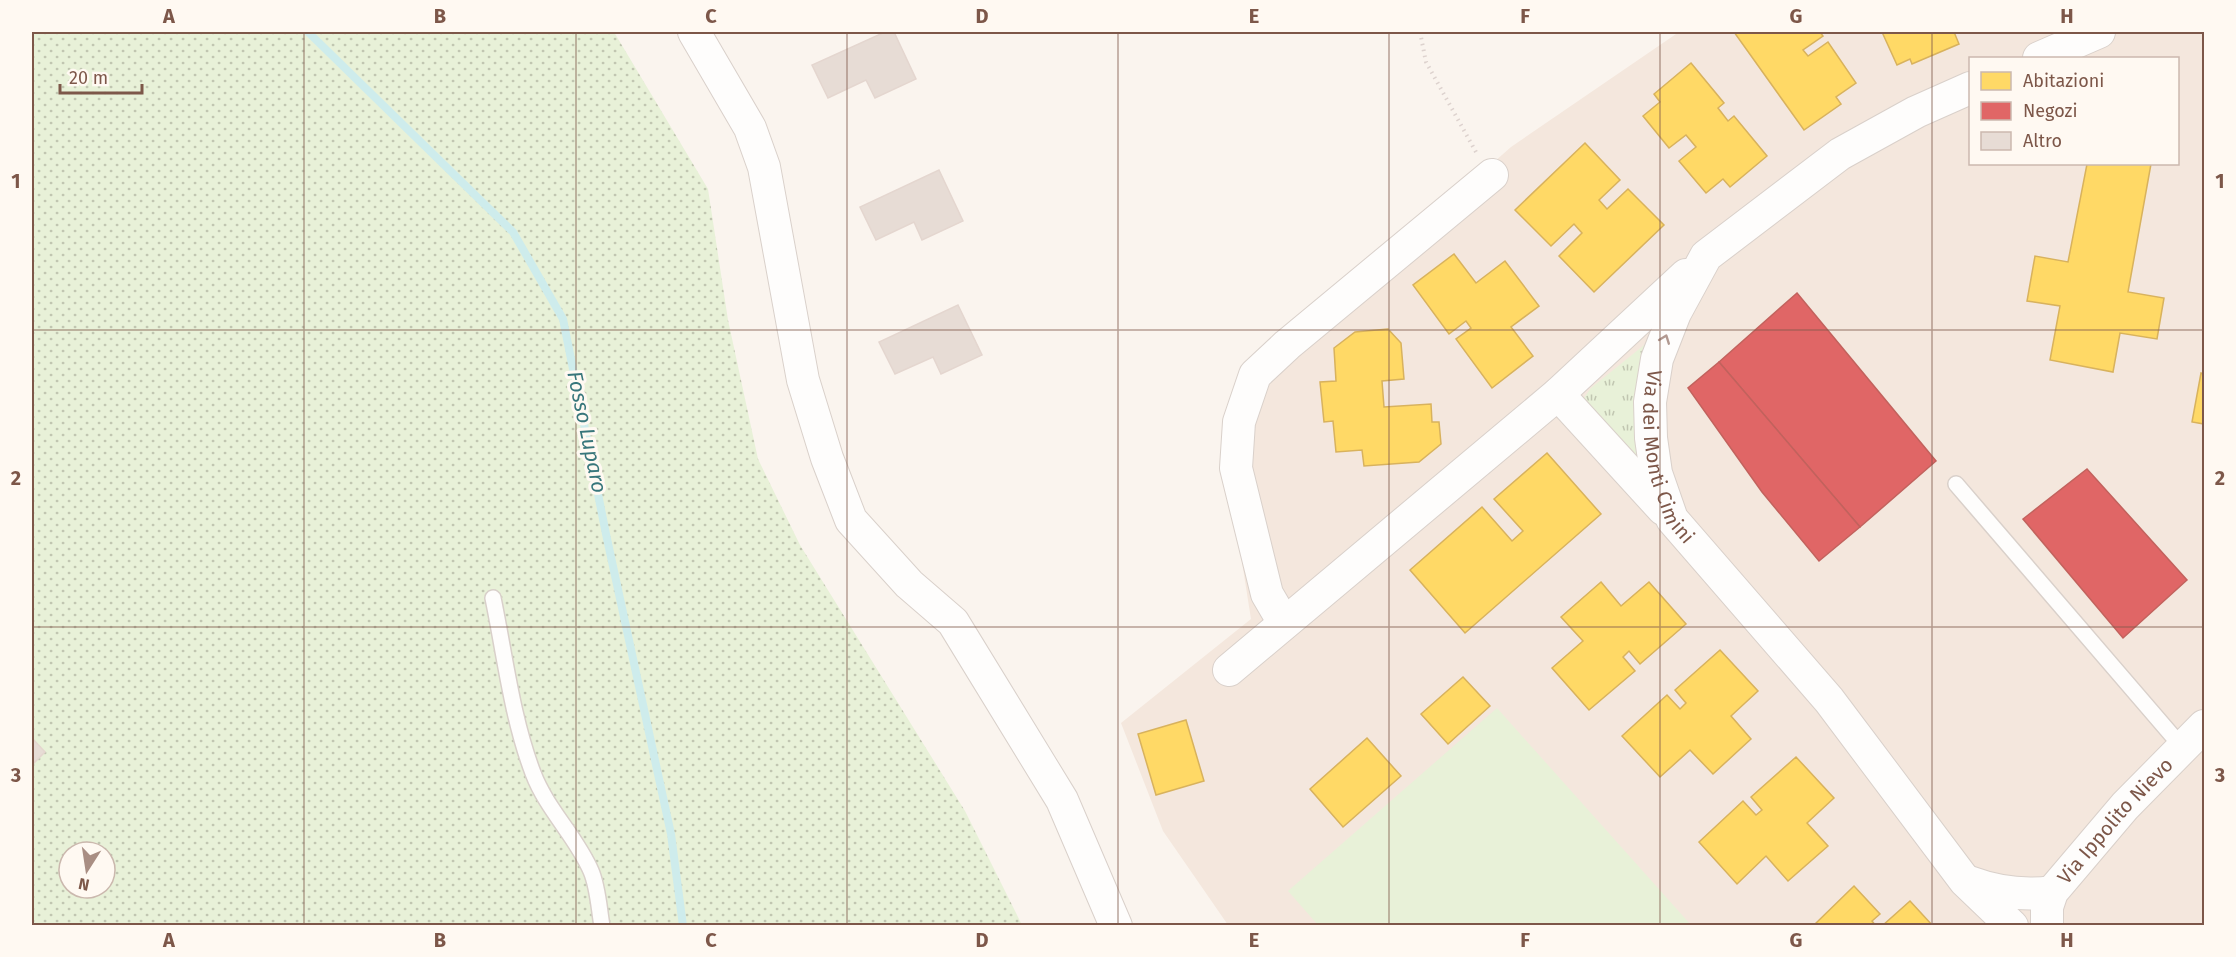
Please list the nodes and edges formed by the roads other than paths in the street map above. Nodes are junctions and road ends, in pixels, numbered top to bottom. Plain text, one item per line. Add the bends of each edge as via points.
1 (694, 32) edge
2 (2098, 32) edge
3 (2041, 57) edge
4 (1969, 89) edge
5 (1491, 175) road end
6 (1707, 256) junction
7 (1558, 393) junction
8 (1956, 484) dead end
9 (1672, 519) junction
10 (493, 598) dead end
11 (1284, 623) junction
12 (1229, 670) dead end
13 (2205, 726) edge
14 (2182, 747) junction
15 (1965, 881) junction
16 (2052, 892) junction
17 (602, 926) edge
18 (1116, 926) edge
19 (2013, 926) edge
20 (2047, 926) edge

1 - 18 street via 750,128 764,167 803,380 851,520 909,584 954,622 1062,800
2 - 3 street
4 - 6 street, Via dei Monti Cimini via 1916,112 1840,154
5 - 11 street via 1255,375 1239,422 1236,468 1267,594
6 - 7 street
9 -> 6 street, Via dei Monti Cimini via 1656,473 1650,402 1658,359 1675,313
7 - 9 street
7 - 11 street
8 - 14 lane
9 - 15 street, Via dei Monti Cimini via 1829,700
10 - 17 lane via 533,773 550,810 573,838 592,873
11 - 12 street
13 - 14 street, Via Ippolito Nievo
14 - 16 street, Via Ippolito Nievo via 2125,806
15 - 16 street via 1992,891 2033,895
15 - 19 street, Via dei Monti Cimini
16 - 20 street, Via Ippolito Nievo

